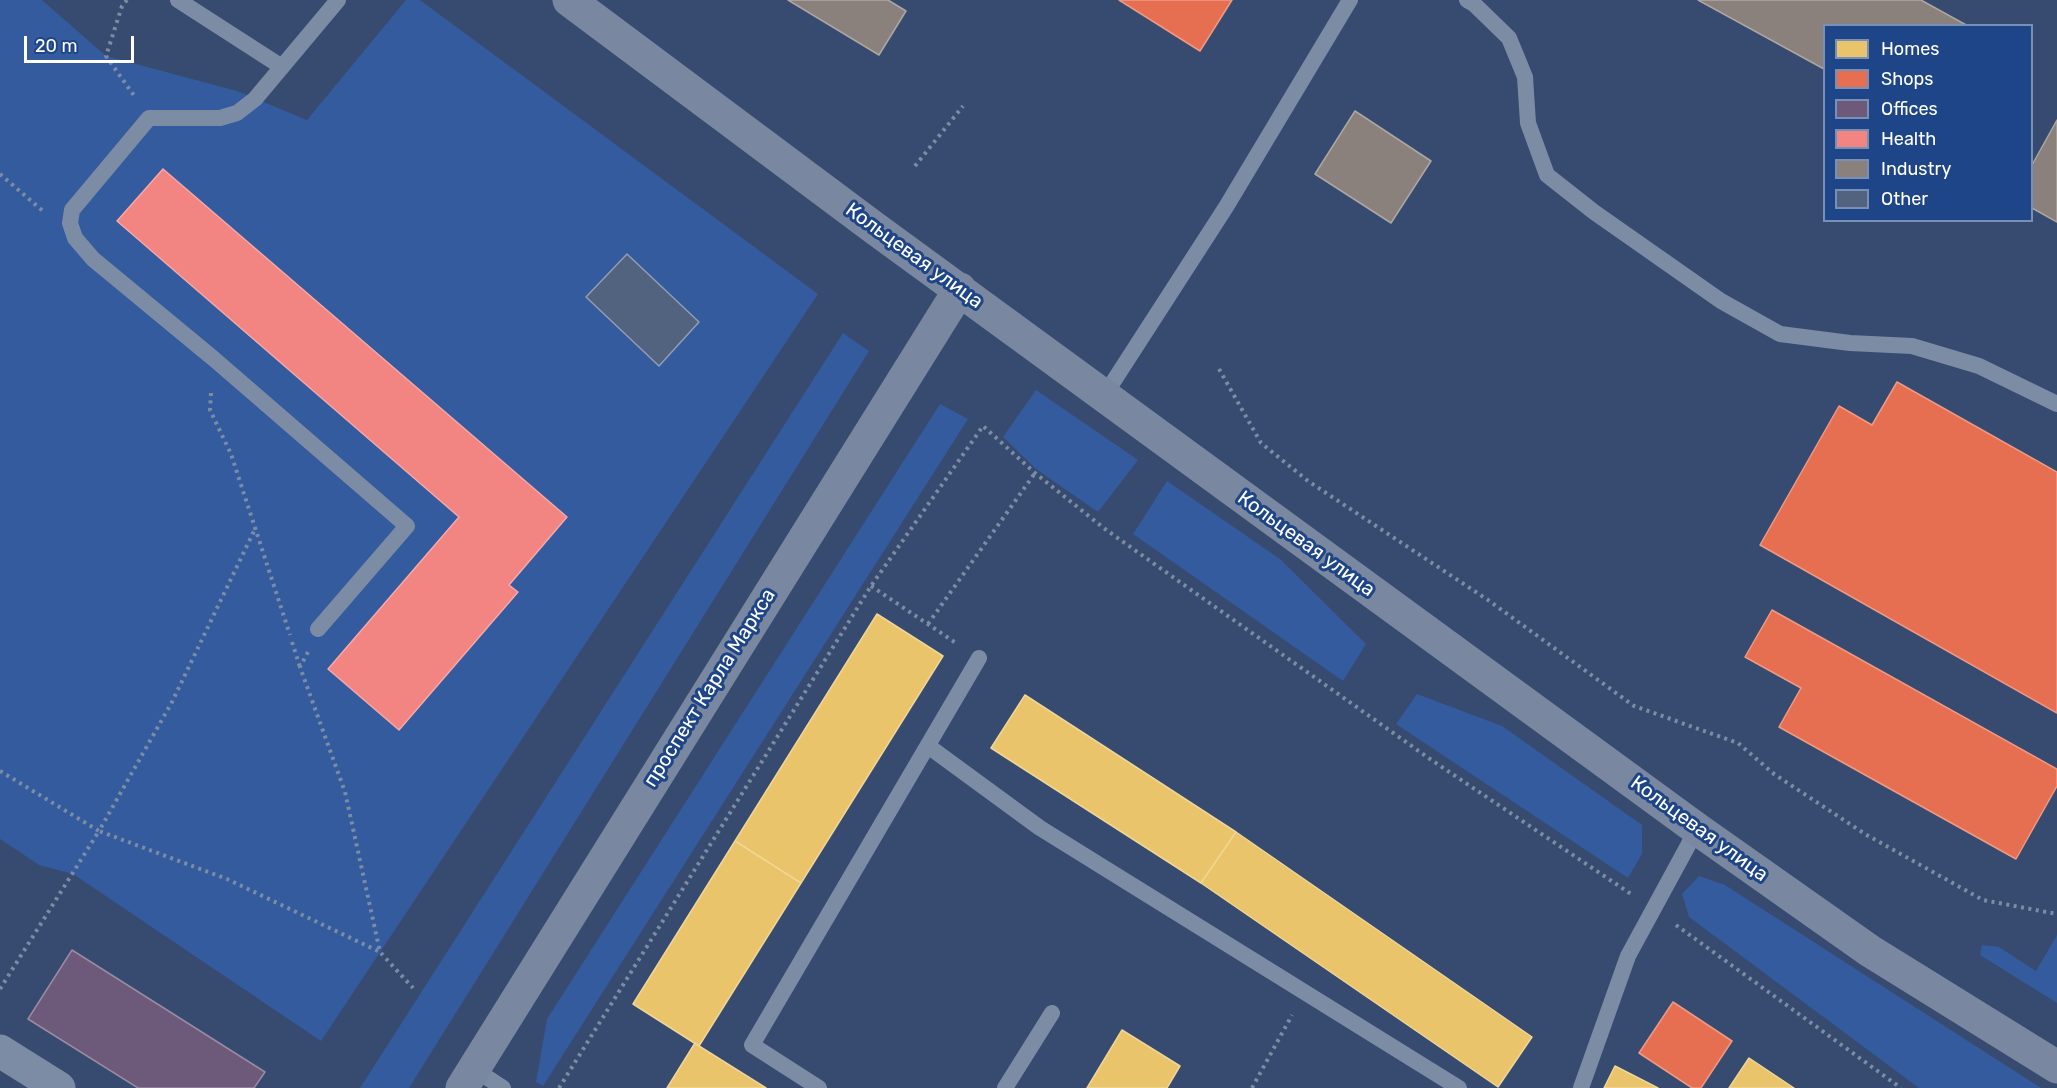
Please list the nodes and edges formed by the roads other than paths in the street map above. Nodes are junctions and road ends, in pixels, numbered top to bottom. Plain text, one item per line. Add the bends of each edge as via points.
1 (178, 0) edge
2 (338, 0) edge
3 (569, 0) edge
4 (1350, 0) edge
5 (1467, 0) edge
6 (282, 67) junction
7 (960, 289) junction
8 (1104, 396) junction
9 (2057, 404) edge
10 (318, 629) road end
11 (979, 658) road end
12 (928, 746) junction
13 (1697, 829) junction
14 (1052, 1013) dead end
15 (0, 1051) edge
16 (2057, 1067) edge
17 (468, 1078) edge
18 (59, 1088) edge
19 (503, 1088) edge
20 (819, 1088) edge
21 (1005, 1088) edge
22 (1459, 1088) edge
23 (1581, 1088) edge

1 - 6 lane
2 - 6 lane
3 - 7 main road, Кольцевая улица
4 - 8 lane via 1226,207
5 - 9 lane via 1509,39 1525,77 1528,123 1547,175 1721,301 1780,334 1912,346 1979,366
6 - 10 lane via 252,102 237,113 220,118 149,118 72,210 70,223 75,238 93,259 408,525
7 - 8 main road, Кольцевая улица
7 - 17 main road, проспект Карла Маркса
8 - 13 main road, Кольцевая улица
11 - 12 lane
12 - 20 lane via 752,1045
12 - 22 lane via 1040,828
13 - 16 main road, Кольцевая улица via 1870,951
13 - 23 lane via 1628,956
14 - 21 lane
15 - 18 street
17 - 19 lane

